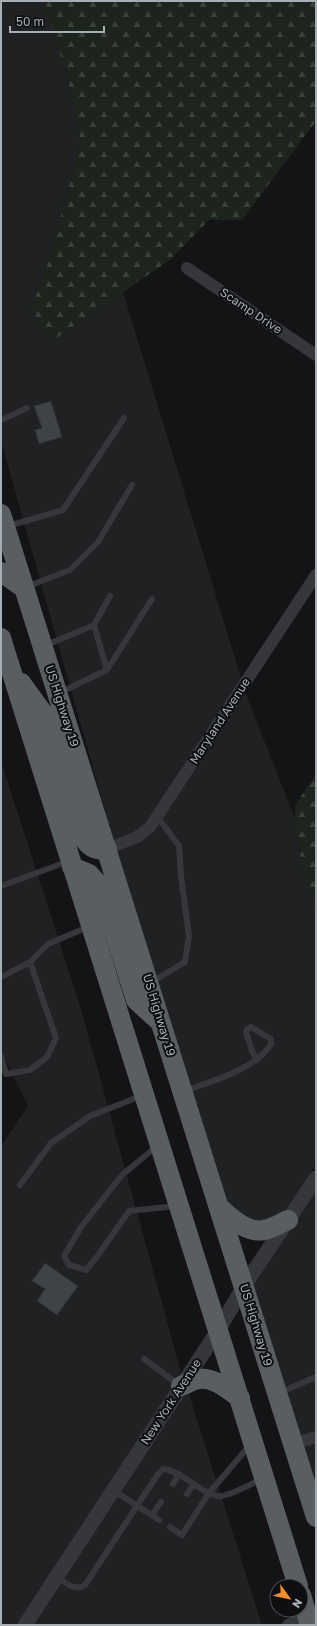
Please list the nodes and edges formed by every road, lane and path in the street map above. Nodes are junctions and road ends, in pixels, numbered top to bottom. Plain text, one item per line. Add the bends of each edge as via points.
1 (187, 268) dead end
2 (316, 355) edge
3 (27, 408) dead end
4 (124, 418) dead end
5 (1, 420) edge
6 (132, 485) dead end
7 (3, 520) edge
8 (1, 572) edge
9 (316, 575) edge
10 (24, 588) junction
11 (110, 596) dead end
12 (152, 599) dead end
13 (94, 625) junction
14 (1, 638) edge
15 (43, 646) junction
16 (11, 670) junction
17 (107, 670) junction
18 (58, 694) junction
19 (157, 816) junction
20 (107, 849) junction
21 (72, 864) junction
22 (1, 886) edge
23 (91, 926) junction
24 (30, 962) junction
25 (1, 977) edge
26 (149, 983) junction
27 (162, 1025) junction
28 (1, 1056) edge
29 (257, 1060) junction
30 (183, 1091) junction
31 (144, 1094) junction
32 (160, 1144) junction
33 (316, 1178) edge
34 (20, 1185) dead end
35 (180, 1206) junction
36 (219, 1206) junction
37 (288, 1220) junction
38 (244, 1286) junction
39 (219, 1329) junction
40 (144, 1359) dead end
41 (316, 1377) edge
42 (181, 1386) junction
43 (277, 1394) junction
44 (240, 1398) junction
45 (316, 1437) edge
46 (253, 1441) junction
47 (293, 1444) junction
48 (179, 1474) junction
49 (265, 1478) junction
50 (173, 1484) dead end
51 (194, 1484) junction
52 (113, 1490) junction
53 (209, 1493) junction
54 (188, 1494) dead end
55 (161, 1502) dead end
56 (137, 1506) junction
57 (152, 1516) junction
58 (316, 1517) edge
59 (159, 1520) dead end
60 (170, 1527) dead end
61 (57, 1577) junction
62 (296, 1578) edge
63 (309, 1620) edge
64 (25, 1625) edge
65 (288, 1625) edge

1 - 2 street, Scamp Drive
3 - 5 lane
4 - 7 lane via 63,510
6 - 10 lane via 98,542 70,570
7 - 10 highway, US Highway 19
8 - 10 highway
9 - 19 street, Maryland Avenue
10 - 15 highway, US Highway 19
11 - 13 lane
12 - 17 lane
13 - 15 lane
13 - 17 lane
14 - 16 highway
15 - 18 highway, US Highway 19
16 - 20 highway via 45,716 83,837 94,849
16 - 21 highway
17 - 18 lane
18 - 20 highway, US Highway 19
19 - 20 street, Maryland Avenue via 150,827 137,837
19 - 26 lane via 179,846 189,936 185,962
20 - 26 highway, US Highway 19
21 - 22 lane
21 - 23 highway
21 - 27 highway via 99,885 136,1000
23 - 24 lane via 48,944
23 - 31 highway
24 - 25 lane
24 - 28 lane via 56,1038 47,1057 30,1070 6,1074
26 - 27 highway, US Highway 19
27 - 30 highway, US Highway 19
29 - 29 lane via 271,1044 270,1039 251,1027 246,1032
29 - 30 lane via 221,1078
30 - 36 highway, US Highway 19
31 - 32 highway
31 - 34 lane via 90,1116 51,1143
32 - 35 highway
32 - 35 lane via 122,1175 81,1226 64,1256 69,1265 86,1270 129,1211
33 - 37 street, New York Avenue
35 - 39 highway
36 - 37 highway via 236,1223 250,1229 267,1230
36 - 38 highway, US Highway 19
37 - 38 street, New York Avenue
38 - 39 street, New York Avenue
38 - 43 highway, US Highway 19
39 - 42 street, New York Avenue
39 - 44 highway
40 - 42 lane
41 - 43 lane
42 - 44 highway via 199,1379 209,1380
42 - 52 street, New York Avenue
43 - 47 highway, US Highway 19
44 - 46 highway
45 - 47 street
46 - 49 highway
46 - 53 lane
47 - 58 highway, US Highway 19 via 308,1483
48 - 50 lane
48 - 51 lane
48 - 56 lane via 163,1469
49 - 53 lane via 221,1497
49 - 62 highway
51 - 53 lane
51 - 54 lane
52 - 56 lane
52 - 61 street, New York Avenue
53 - 60 lane via 182,1535
55 - 57 lane
56 - 57 lane
56 - 61 lane via 86,1585 80,1589 75,1588
57 - 59 lane
61 - 64 street, New York Avenue
63 - 65 street

